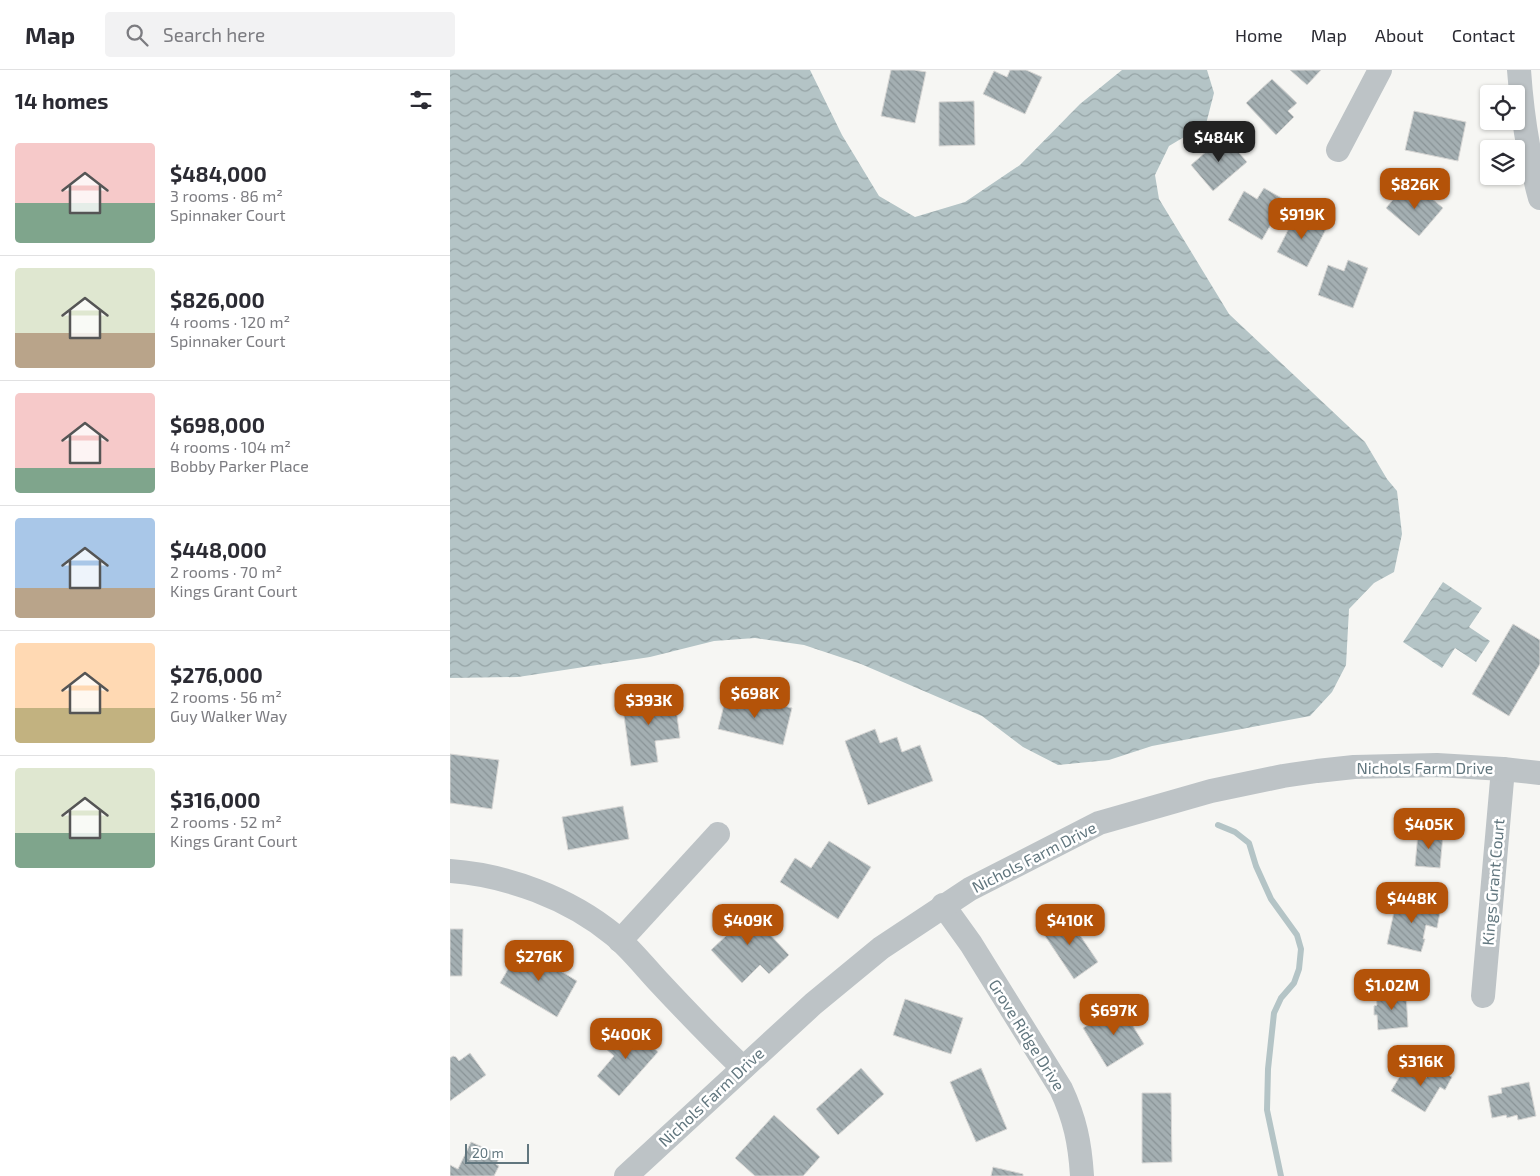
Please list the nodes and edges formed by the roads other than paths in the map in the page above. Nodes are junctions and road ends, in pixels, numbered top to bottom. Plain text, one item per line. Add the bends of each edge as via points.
1 (1380, 70) edge
2 (1519, 70) edge
3 (1338, 150) dead end
4 (1540, 198) edge
5 (1503, 769) junction
6 (1540, 773) edge
7 (718, 834) dead end
8 (450, 871) edge
9 (943, 905) junction
10 (620, 941) junction
11 (1483, 996) dead end
12 (743, 1068) junction
13 (626, 1176) edge
14 (1082, 1176) edge

1 - 3 street
2 - 4 street via 1522,116
5 - 6 street, Nichols Farm Drive
5 - 9 street, Nichols Farm Drive via 1437,765 1354,767 1283,776 1211,791 1099,823
5 - 11 street, Kings Grant Court
7 - 10 street
8 - 10 street via 526,886 584,915
9 - 12 street, Nichols Farm Drive via 866,960
9 - 14 street, Grove Ridge Drive via 971,944 1061,1090 1077,1129
10 - 12 street
12 - 13 street, Nichols Farm Drive

